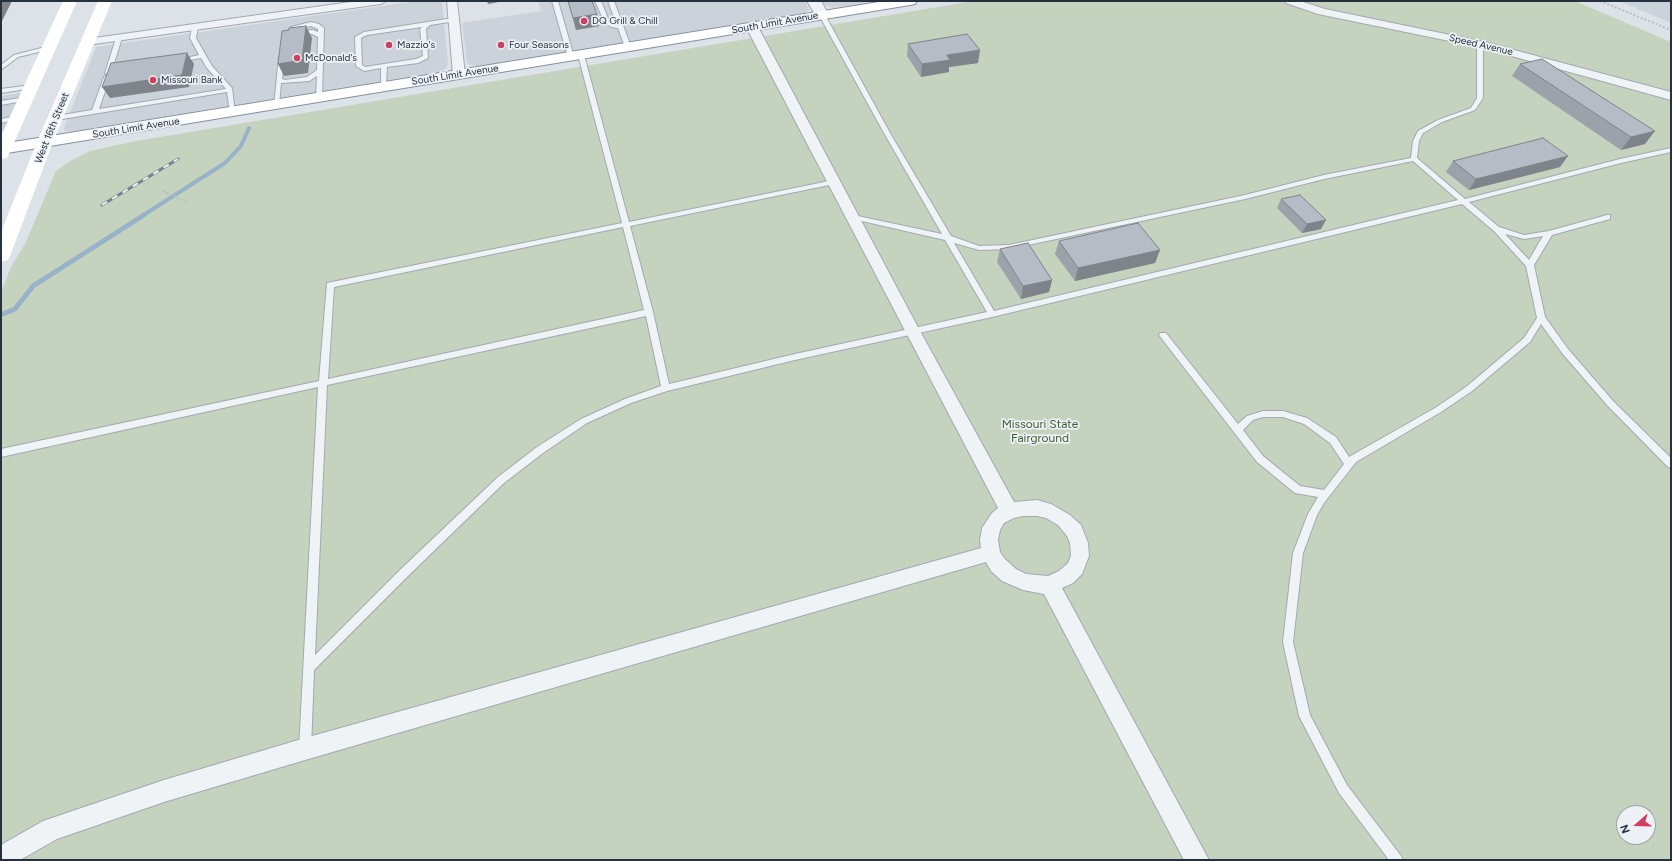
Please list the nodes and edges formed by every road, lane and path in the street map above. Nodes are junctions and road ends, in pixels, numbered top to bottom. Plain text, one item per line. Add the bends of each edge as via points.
1 (70, 1) edge
2 (104, 1) edge
3 (381, 1) edge
4 (452, 1) edge
5 (555, 1) edge
6 (560, 1) edge
7 (598, 1) edge
8 (611, 1) edge
9 (814, 1) edge
10 (910, 1) edge
11 (1290, 1) edge
12 (1600, 1) edge
13 (822, 15) junction
14 (454, 20) junction
15 (428, 24) junction
16 (196, 27) junction
17 (620, 27) junction
18 (752, 27) junction
19 (1671, 30) edge
20 (286, 37) edge
21 (119, 38) junction
22 (87, 42) junction
23 (1480, 44) junction
24 (49, 48) junction
25 (628, 48) junction
26 (282, 52) edge
27 (204, 56) junction
28 (577, 56) junction
29 (173, 61) edge
30 (384, 66) junction
31 (1, 68) edge
32 (118, 69) edge
33 (320, 70) junction
34 (108, 73) junction
35 (459, 75) junction
36 (279, 80) junction
37 (384, 87) junction
38 (229, 90) junction
39 (1, 91) edge
40 (29, 93) junction
41 (1671, 96) edge
42 (319, 98) junction
43 (1, 103) edge
44 (276, 105) junction
45 (95, 112) junction
46 (233, 112) junction
47 (17, 118) junction
48 (56, 118) junction
49 (1, 121) edge
50 (45, 142) junction
51 (1671, 150) edge
52 (2, 151) edge
53 (1414, 159) junction
54 (834, 182) junction
55 (163, 191) dead end
56 (1464, 201) junction
57 (189, 203) dead end
58 (853, 217) junction
59 (1607, 217) dead end
60 (626, 225) junction
61 (1496, 229) junction
62 (1549, 233) junction
63 (948, 238) junction
64 (1, 256) edge
65 (1530, 265) junction
66 (649, 312) junction
67 (992, 314) junction
68 (1541, 318) junction
69 (912, 331) junction
70 (1163, 335) dead end
71 (323, 383) junction
72 (666, 388) junction
73 (1237, 430) junction
74 (1, 453) edge
75 (1349, 464) junction
76 (1671, 464) edge
77 (1326, 494) junction
78 (1009, 511) junction
79 (991, 553) junction
80 (1050, 585) junction
81 (308, 669) junction
82 (305, 749) junction
83 (1, 858) edge
84 (1197, 860) edge
85 (1397, 860) edge

1 - 24 main road
2 - 22 main road, West 16th Street
3 - 16 street
4 - 14 street
5 - 28 lane
6 - 28 lane
7 - 17 lane via 607,22
8 - 17 lane
9 - 13 street
10 - 13 main road, South Limit Avenue
11 - 23 street, Speed Avenue via 1322,12
12 - 19 path
13 - 18 main road, South Limit Avenue
13 - 63 lane
14 - 15 lane
14 - 35 street
15 - 30 lane via 424,29 426,56 418,61
15 - 30 lane via 366,33 358,37 359,66 364,69
16 - 21 street
16 - 27 lane via 193,38
17 - 25 lane
18 - 25 main road, South Limit Avenue
18 - 54 street
20 - 33 lane via 305,31 320,36
21 - 22 street
21 - 34 lane
22 - 48 main road, West 16th Street
23 - 41 street, Speed Avenue
23 - 53 lane via 1480,98 1473,109 1440,121 1420,132
24 - 31 lane via 16,56
24 - 40 main road
25 - 28 main road, South Limit Avenue
26 - 36 lane
27 - 29 lane
27 - 38 lane via 209,67
28 - 35 main road, South Limit Avenue
28 - 60 lane
30 - 37 lane
32 - 34 lane
33 - 36 lane via 309,79 284,82
33 - 42 lane
34 - 45 lane
35 - 37 main road, South Limit Avenue
36 - 44 lane
37 - 42 main road, South Limit Avenue
38 - 45 lane
38 - 46 lane
39 - 40 lane
40 - 43 lane
40 - 47 main road
42 - 44 main road, South Limit Avenue
44 - 46 main road, South Limit Avenue
45 - 48 lane
46 - 50 main road, South Limit Avenue
47 - 49 lane
47 - 52 main road
48 - 50 main road, West 16th Street
50 - 52 main road, South Limit Avenue
50 - 64 main road, West 16th Street
51 - 56 lane
53 - 56 lane
53 - 63 lane via 1010,246 979,248
54 - 58 street
54 - 60 lane
55 - 57 path
56 - 61 lane
56 - 67 lane
58 - 63 lane
58 - 69 street
59 - 62 lane
60 - 66 lane
60 - 71 lane via 330,285
61 - 62 lane via 1524,237
61 - 65 lane
62 - 65 lane
63 - 67 lane
65 - 68 lane
66 - 71 lane
66 - 72 lane
67 - 69 lane
68 - 75 lane via 1527,340 1469,389 1353,459
68 - 76 lane via 1565,351 1610,403
69 - 72 lane
69 - 78 street
70 - 73 lane
71 - 74 lane
71 - 81 lane
72 - 81 lane via 628,401 584,421 501,480
73 - 75 lane via 1250,418 1263,414 1283,414 1307,421 1333,440
73 - 77 lane via 1260,459 1298,490
75 - 77 lane
77 - 85 lane via 1314,514 1298,553 1288,642 1305,716 1343,789
78 - 79 street via 998,518 991,528
78 - 80 street via 1037,508 1051,512 1064,520 1074,531 1080,550 1075,568 1066,577
79 - 80 street via 998,565 1009,575 1024,582
79 - 82 street
80 - 84 street
81 - 82 lane
82 - 83 street via 164,791 51,829

